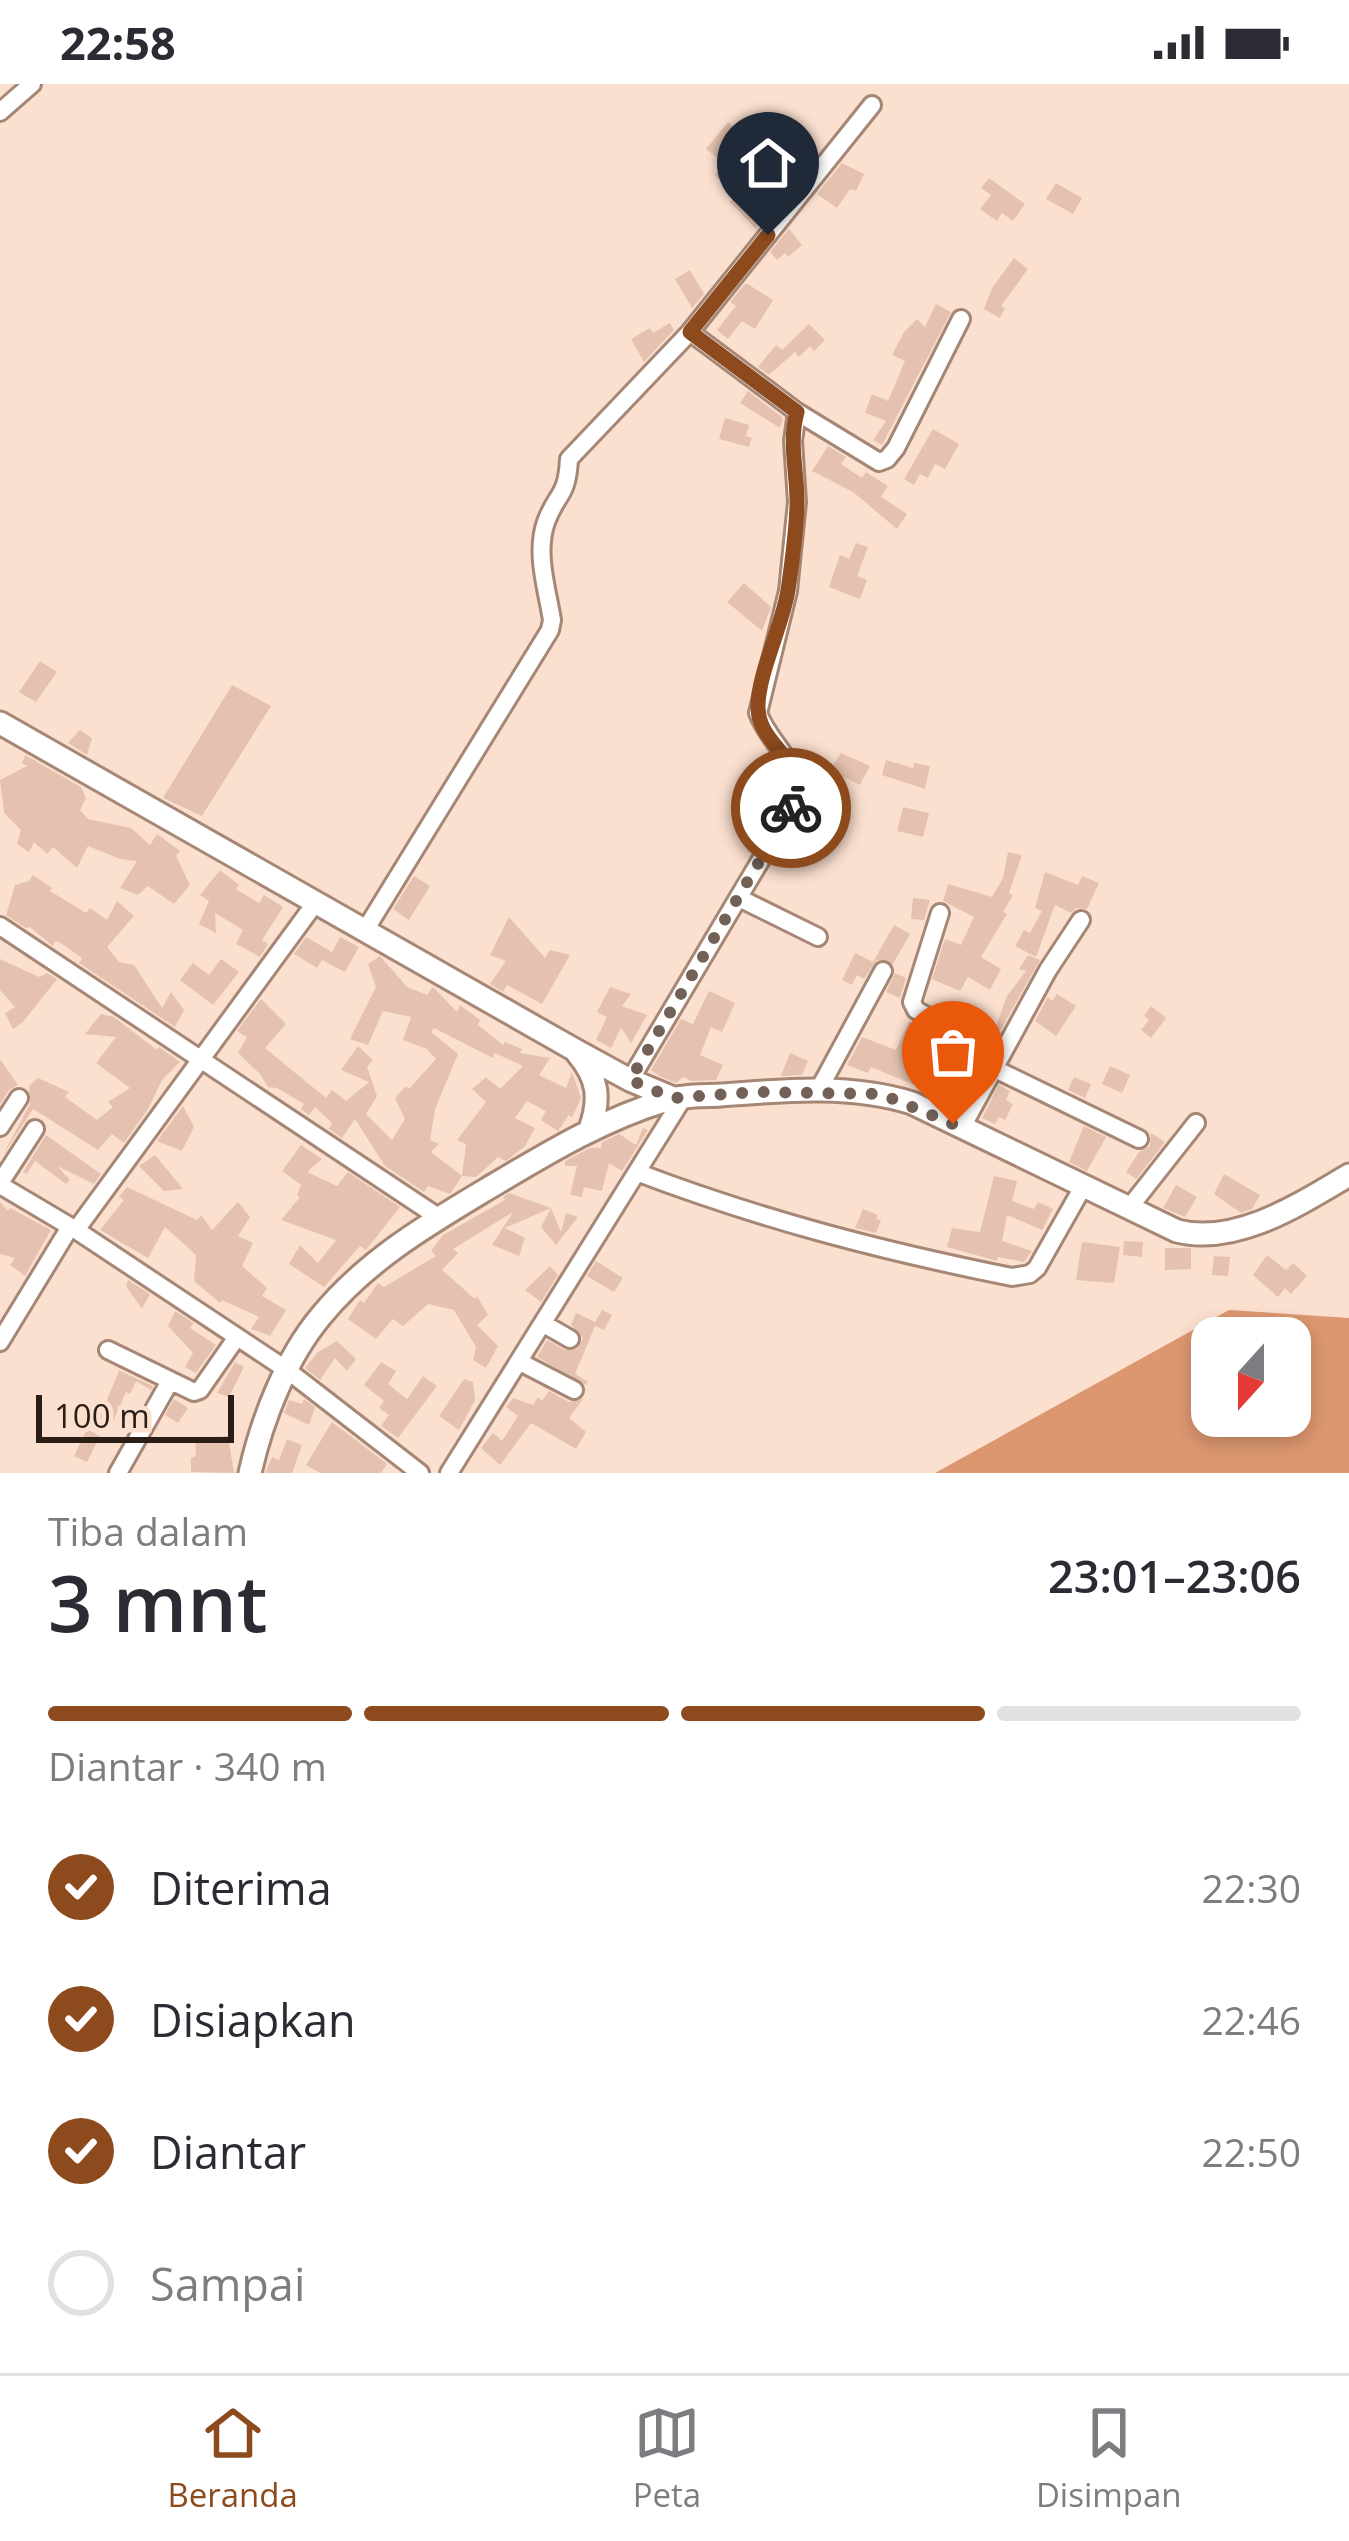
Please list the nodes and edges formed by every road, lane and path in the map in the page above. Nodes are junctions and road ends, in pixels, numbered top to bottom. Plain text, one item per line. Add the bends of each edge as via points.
1 (32, 84) edge
2 (872, 105) dead end
3 (0, 112) edge
4 (961, 319) dead end
5 (690, 332) junction
6 (797, 412) junction
7 (0, 723) edge
8 (739, 898) junction
9 (316, 902) junction
10 (940, 914) dead end
11 (1081, 920) dead end
12 (0, 926) edge
13 (364, 932) junction
14 (818, 937) dead end
15 (883, 971) dead end
16 (575, 1050) junction
17 (200, 1061) junction
18 (997, 1063) junction
19 (630, 1080) junction
20 (818, 1091) junction
21 (20, 1098) dead end
22 (678, 1098) junction
23 (1196, 1123) dead end
24 (0, 1126) edge
25 (590, 1129) junction
26 (962, 1129) junction
27 (35, 1130) dead end
28 (1138, 1139) dead end
29 (639, 1173) junction
30 (1349, 1175) edge
31 (0, 1184) edge
32 (1084, 1185) junction
33 (1129, 1208) junction
34 (437, 1217) junction
35 (73, 1228) junction
36 (544, 1324) junction
37 (237, 1337) junction
38 (570, 1339) dead end
39 (0, 1342) edge
40 (108, 1350) dead end
41 (520, 1362) junction
42 (287, 1370) junction
43 (169, 1383) junction
44 (574, 1390) dead end
45 (118, 1473) edge
46 (250, 1473) edge
47 (420, 1473) edge
48 (449, 1473) edge

1 - 3 street
2 - 5 street
4 - 6 street via 887,459 870,460
5 - 6 street
5 - 13 street via 569,459 568,482 544,525 550,630
6 - 8 street via 788,591 758,712 799,786
7 - 9 main road
8 - 14 street
8 - 19 street
9 - 13 main road
9 - 17 street
10 - 18 street via 912,1002
11 - 18 street
12 - 17 street
13 - 16 main road
15 - 20 street
16 - 19 main road
16 - 25 main road via 598,1096
17 - 34 street
17 - 35 street
18 - 26 street
18 - 28 street
19 - 22 main road
20 - 22 main road
20 - 26 main road via 881,1094
21 - 24 street
22 - 25 main road
22 - 29 street
23 - 33 street
25 - 34 main road
26 - 32 main road
27 - 31 street
29 - 32 street via 819,1235 1012,1277 1037,1268
29 - 36 street
30 - 33 main road via 1253,1225 1216,1235 1178,1231
31 - 35 street
32 - 33 main road
34 - 42 main road via 345,1289
35 - 37 street
35 - 39 street
36 - 38 street
36 - 41 street
37 - 42 street
37 - 43 street via 200,1390
40 - 43 street
41 - 44 street
41 - 48 street
42 - 46 main road
42 - 47 street
43 - 45 street

